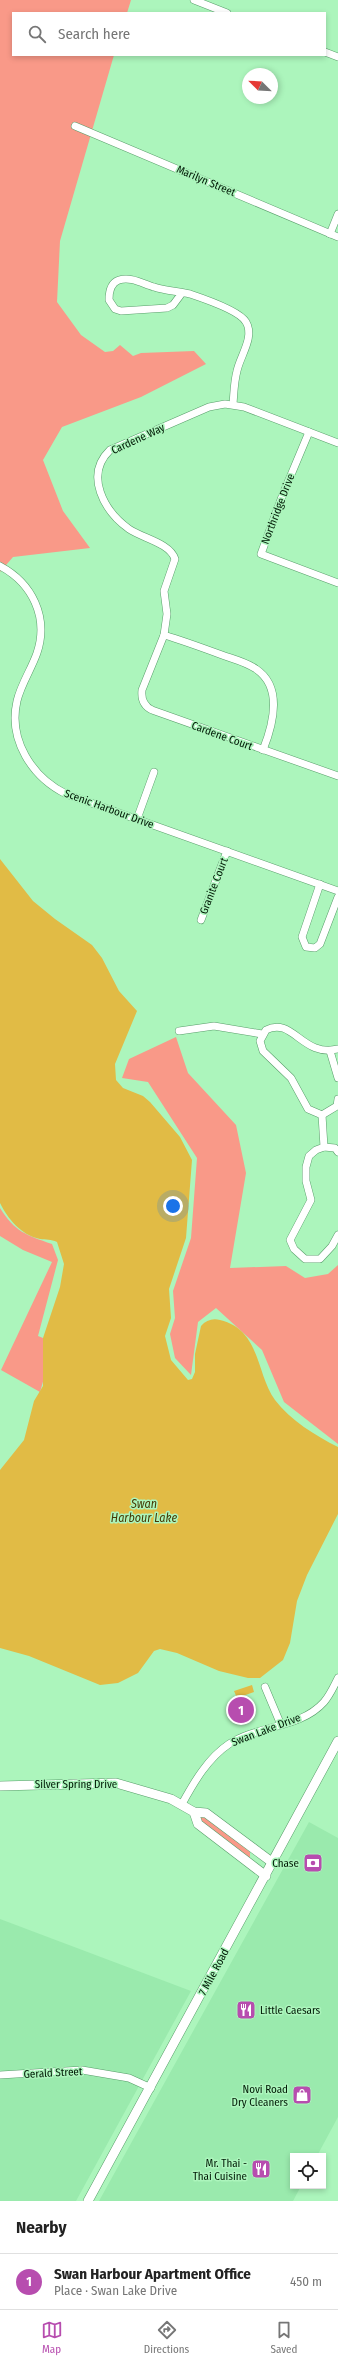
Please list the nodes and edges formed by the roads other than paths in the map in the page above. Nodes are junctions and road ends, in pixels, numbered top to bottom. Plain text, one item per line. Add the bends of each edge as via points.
1 (194, 0) edge
2 (224, 12) edge
3 (326, 52) edge
4 (338, 57) edge
5 (75, 126) dead end
6 (338, 214) edge
7 (330, 234) junction
8 (338, 237) edge
9 (182, 293) junction
10 (233, 404) junction
11 (309, 432) junction
12 (338, 443) edge
13 (0, 566) edge
14 (338, 583) edge
15 (164, 635) junction
16 (263, 750) junction
17 (154, 772) dead end
18 (338, 776) edge
19 (137, 819) junction
20 (227, 851) junction
21 (320, 884) junction
22 (338, 891) edge
23 (338, 897) edge
24 (201, 920) dead end
25 (179, 1031) dead end
26 (262, 1034) junction
27 (338, 1049) edge
28 (330, 1051) junction
29 (338, 1078) edge
30 (338, 1099) edge
31 (322, 1115) junction
32 (324, 1147) junction
33 (338, 1152) edge
34 (338, 1235) edge
35 (338, 1678) edge
36 (265, 1687) dead end
37 (281, 1725) junction
38 (338, 1741) edge
39 (0, 1786) edge
40 (182, 1804) junction
41 (194, 1812) junction
42 (273, 1863) junction
43 (266, 1876) junction
44 (0, 2075) edge
45 (151, 2088) junction
46 (88, 2201) edge

1 - 2 street
3 - 4 street
5 - 7 street, Marilyn Street
6 - 7 street
7 - 8 street, Marilyn Street
9 - 9 street via 124,279 112,285 109,300 115,309 121,311 166,308 173,305
9 - 10 street via 236,312 247,323 249,335 237,371
10 - 11 street
10 - 15 street, Cardene Way via 209,407 116,447 105,455 98,468 98,489 114,515 131,530 167,548 174,555 175,564 164,591 167,614
11 - 12 street
11 - 14 street, Northridge Drive via 282,494 261,554
13 - 19 street, Scenic Harbour Drive via 26,586 40,618 37,652 19,694 16,708 17,730 24,754 36,773 56,789
15 - 16 street, Cardene Court via 250,665 264,676 272,689 273,705 271,727
15 - 16 street, Cardene Court via 142,690 142,699 146,706
16 - 18 street
17 - 19 street
19 - 20 street, Scenic Harbour Drive
20 - 21 street, Scenic Harbour Drive
20 - 24 street, Granite Court
21 - 22 street, Scenic Harbour Drive
21 - 23 street via 302,937 306,947 316,948 320,944
25 - 26 street via 214,1026
26 - 28 street via 272,1027 280,1026 310,1047
26 - 31 street via 260,1041 263,1051 291,1078 308,1109
27 - 28 street
28 - 29 street
30 - 31 street via 337,1106
31 - 32 street
32 - 33 street via 335,1148
32 - 34 street via 309,1156 306,1181 311,1200 290,1240 294,1249 305,1259 320,1259
35 - 37 street, Swan Lake Drive via 317,1709
36 - 37 street
37 - 40 street, Swan Lake Drive via 246,1736 224,1747 206,1767
38 - 42 street, 7 Mile Road
39 - 40 street, Silver Spring Drive via 116,1783 149,1791
40 - 41 street, Silver Spring Drive
41 - 42 street, Silver Spring Drive via 206,1813
41 - 43 street, Silver Spring Drive via 198,1824
42 - 43 street, 7 Mile Road
43 - 45 street, 7 Mile Road
44 - 45 street, Gerald Street via 82,2070 129,2078
45 - 46 street, 7 Mile Road

